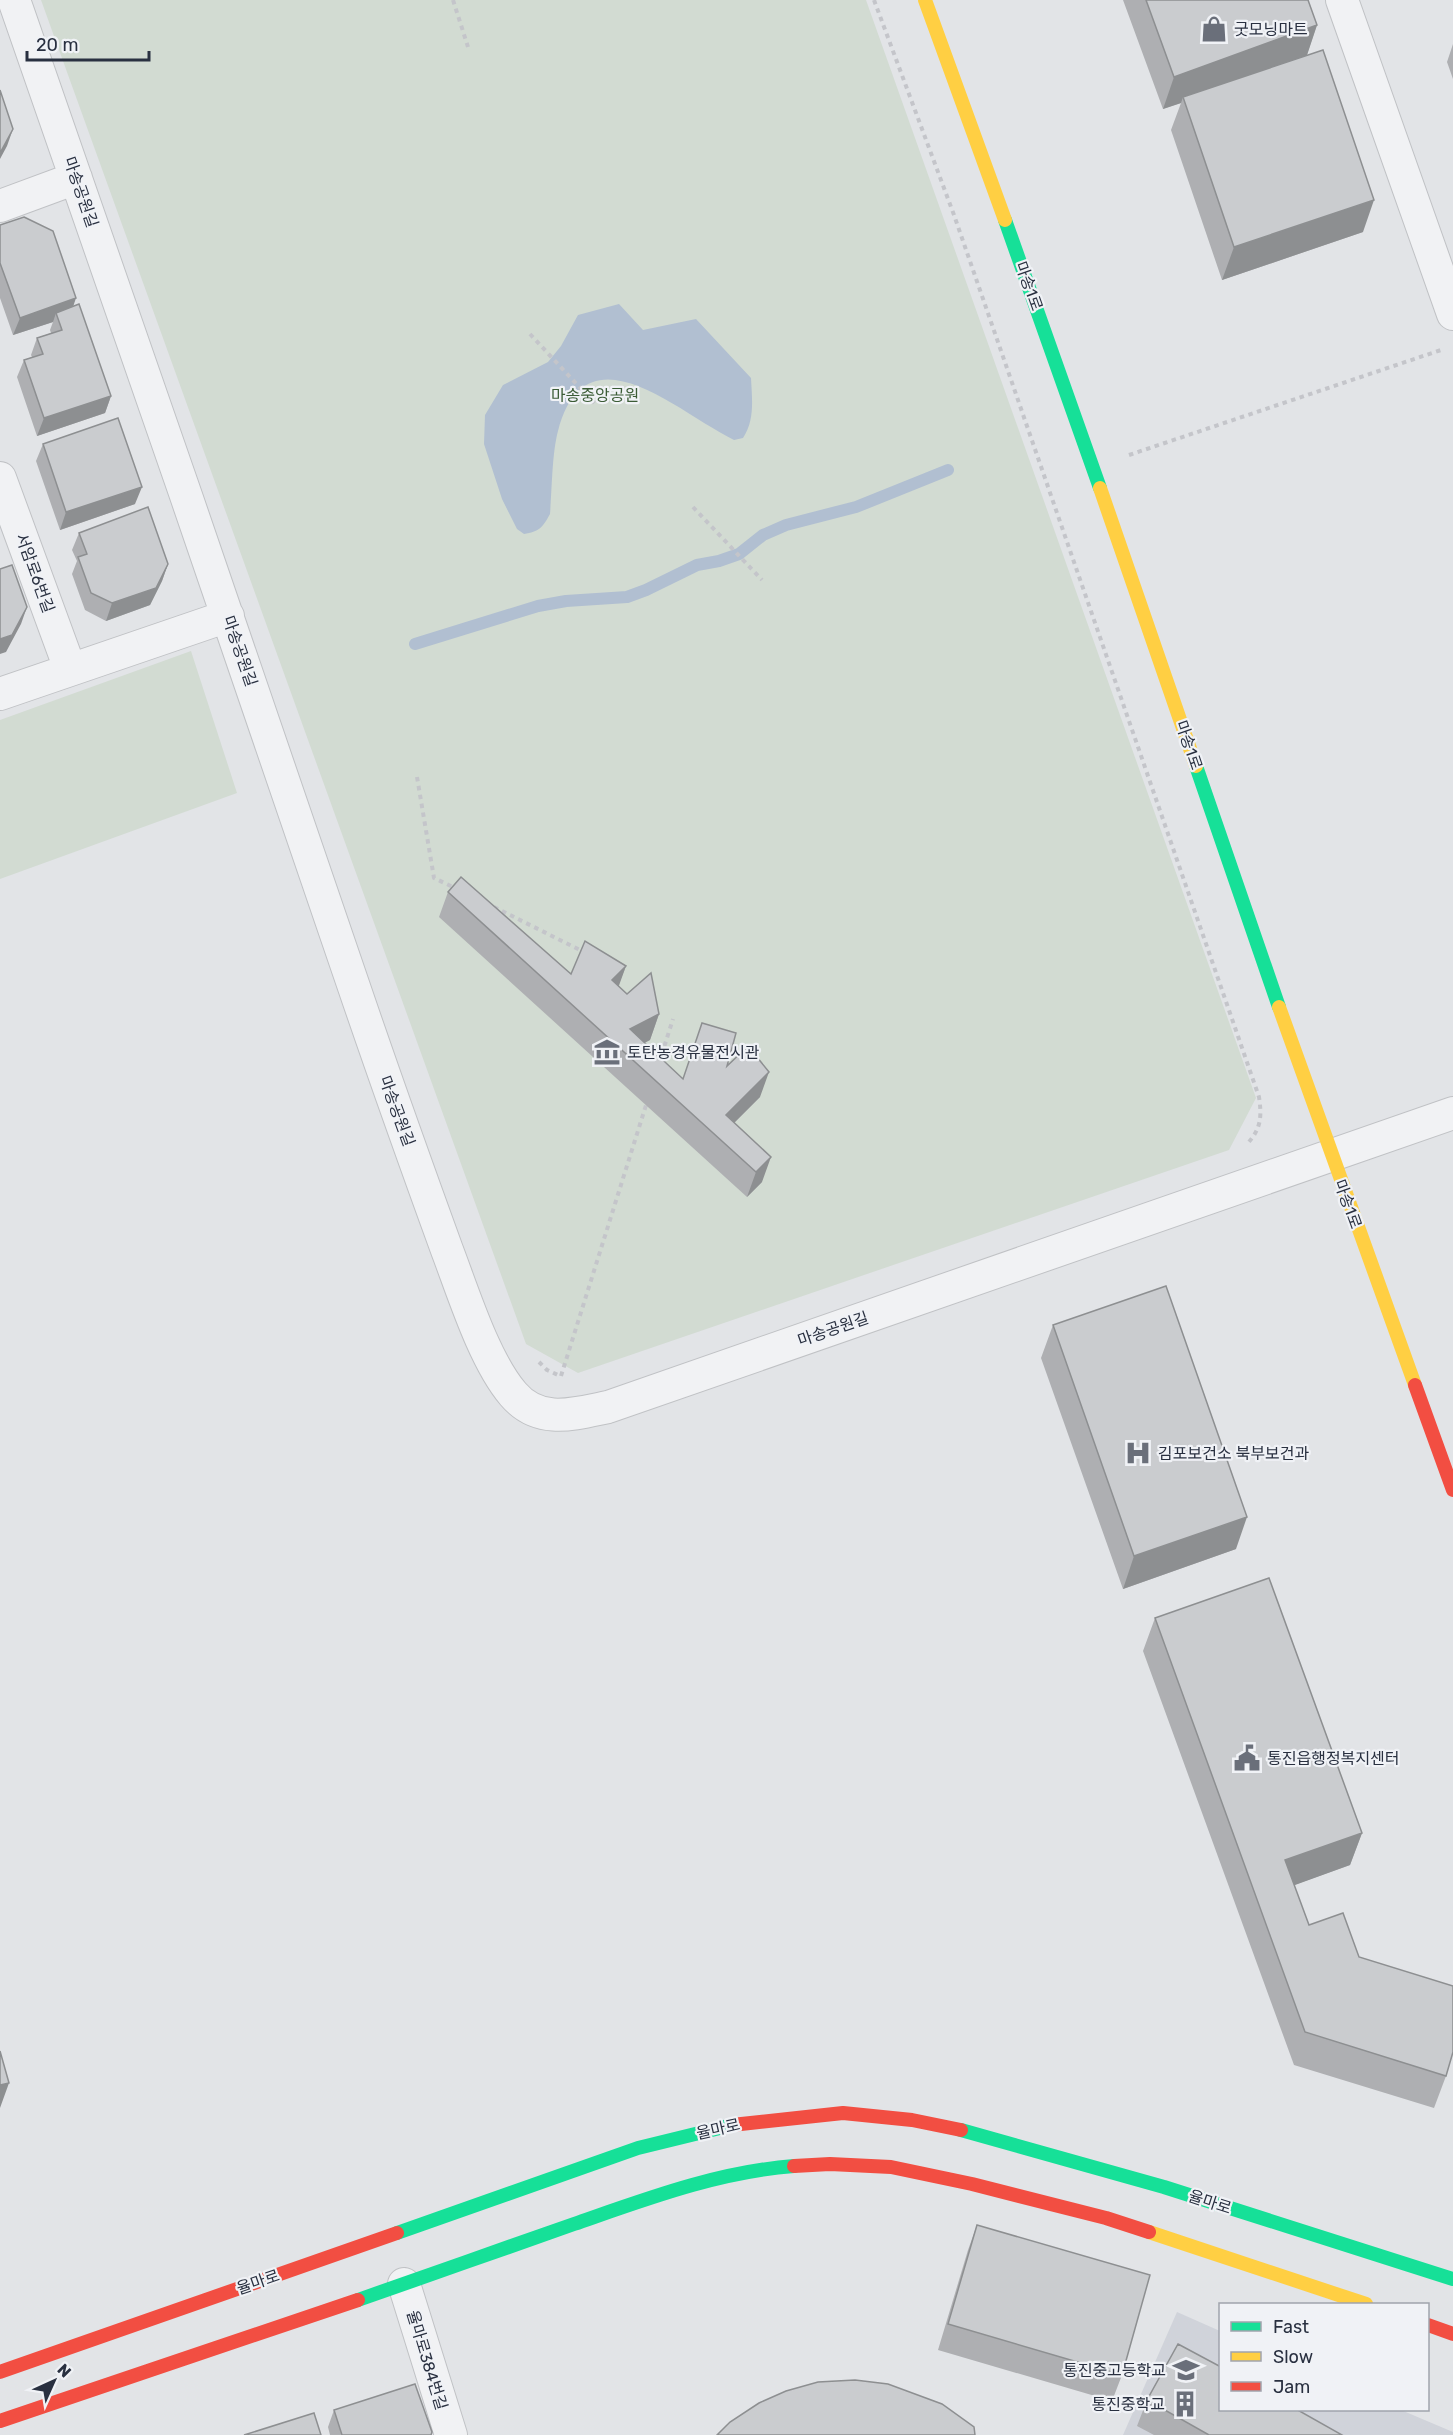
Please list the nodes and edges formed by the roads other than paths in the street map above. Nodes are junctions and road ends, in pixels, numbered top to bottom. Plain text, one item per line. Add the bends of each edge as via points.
1 (14, 0) edge
2 (925, 0) edge
3 (1342, 0) edge
4 (76, 178) junction
5 (0, 206) edge
6 (1453, 314) edge
7 (0, 478) edge
8 (228, 616) junction
9 (70, 669) junction
10 (0, 694) edge
11 (1453, 1113) edge
12 (1331, 1156) junction
13 (1453, 1490) edge
14 (1453, 2278) edge
15 (404, 2284) junction
16 (1363, 2303) edge
17 (1429, 2325) edge
18 (1453, 2334) edge
19 (0, 2372) edge
20 (0, 2421) edge
21 (451, 2435) edge

1 - 4 street, 마송공원길
2 - 12 street, 마송1로 via 1050,344
3 - 6 street
4 - 5 street
4 - 8 street, 마송공원길
7 - 9 street, 서암로6번길
8 - 9 street
8 - 12 street, 마송공원길 via 379,1061 471,1315 513,1395 532,1411 558,1417 608,1407
9 - 10 street
11 - 12 street, 마송공원길
12 - 13 street, 마송1로
14 - 19 street, 율마로 via 981,2134 912,2120 843,2113 740,2123 638,2148
15 - 16 street via 720,2176 830,2163 902,2170 1106,2218
15 - 20 street
15 - 21 street, 율마로384번길
17 - 18 street

